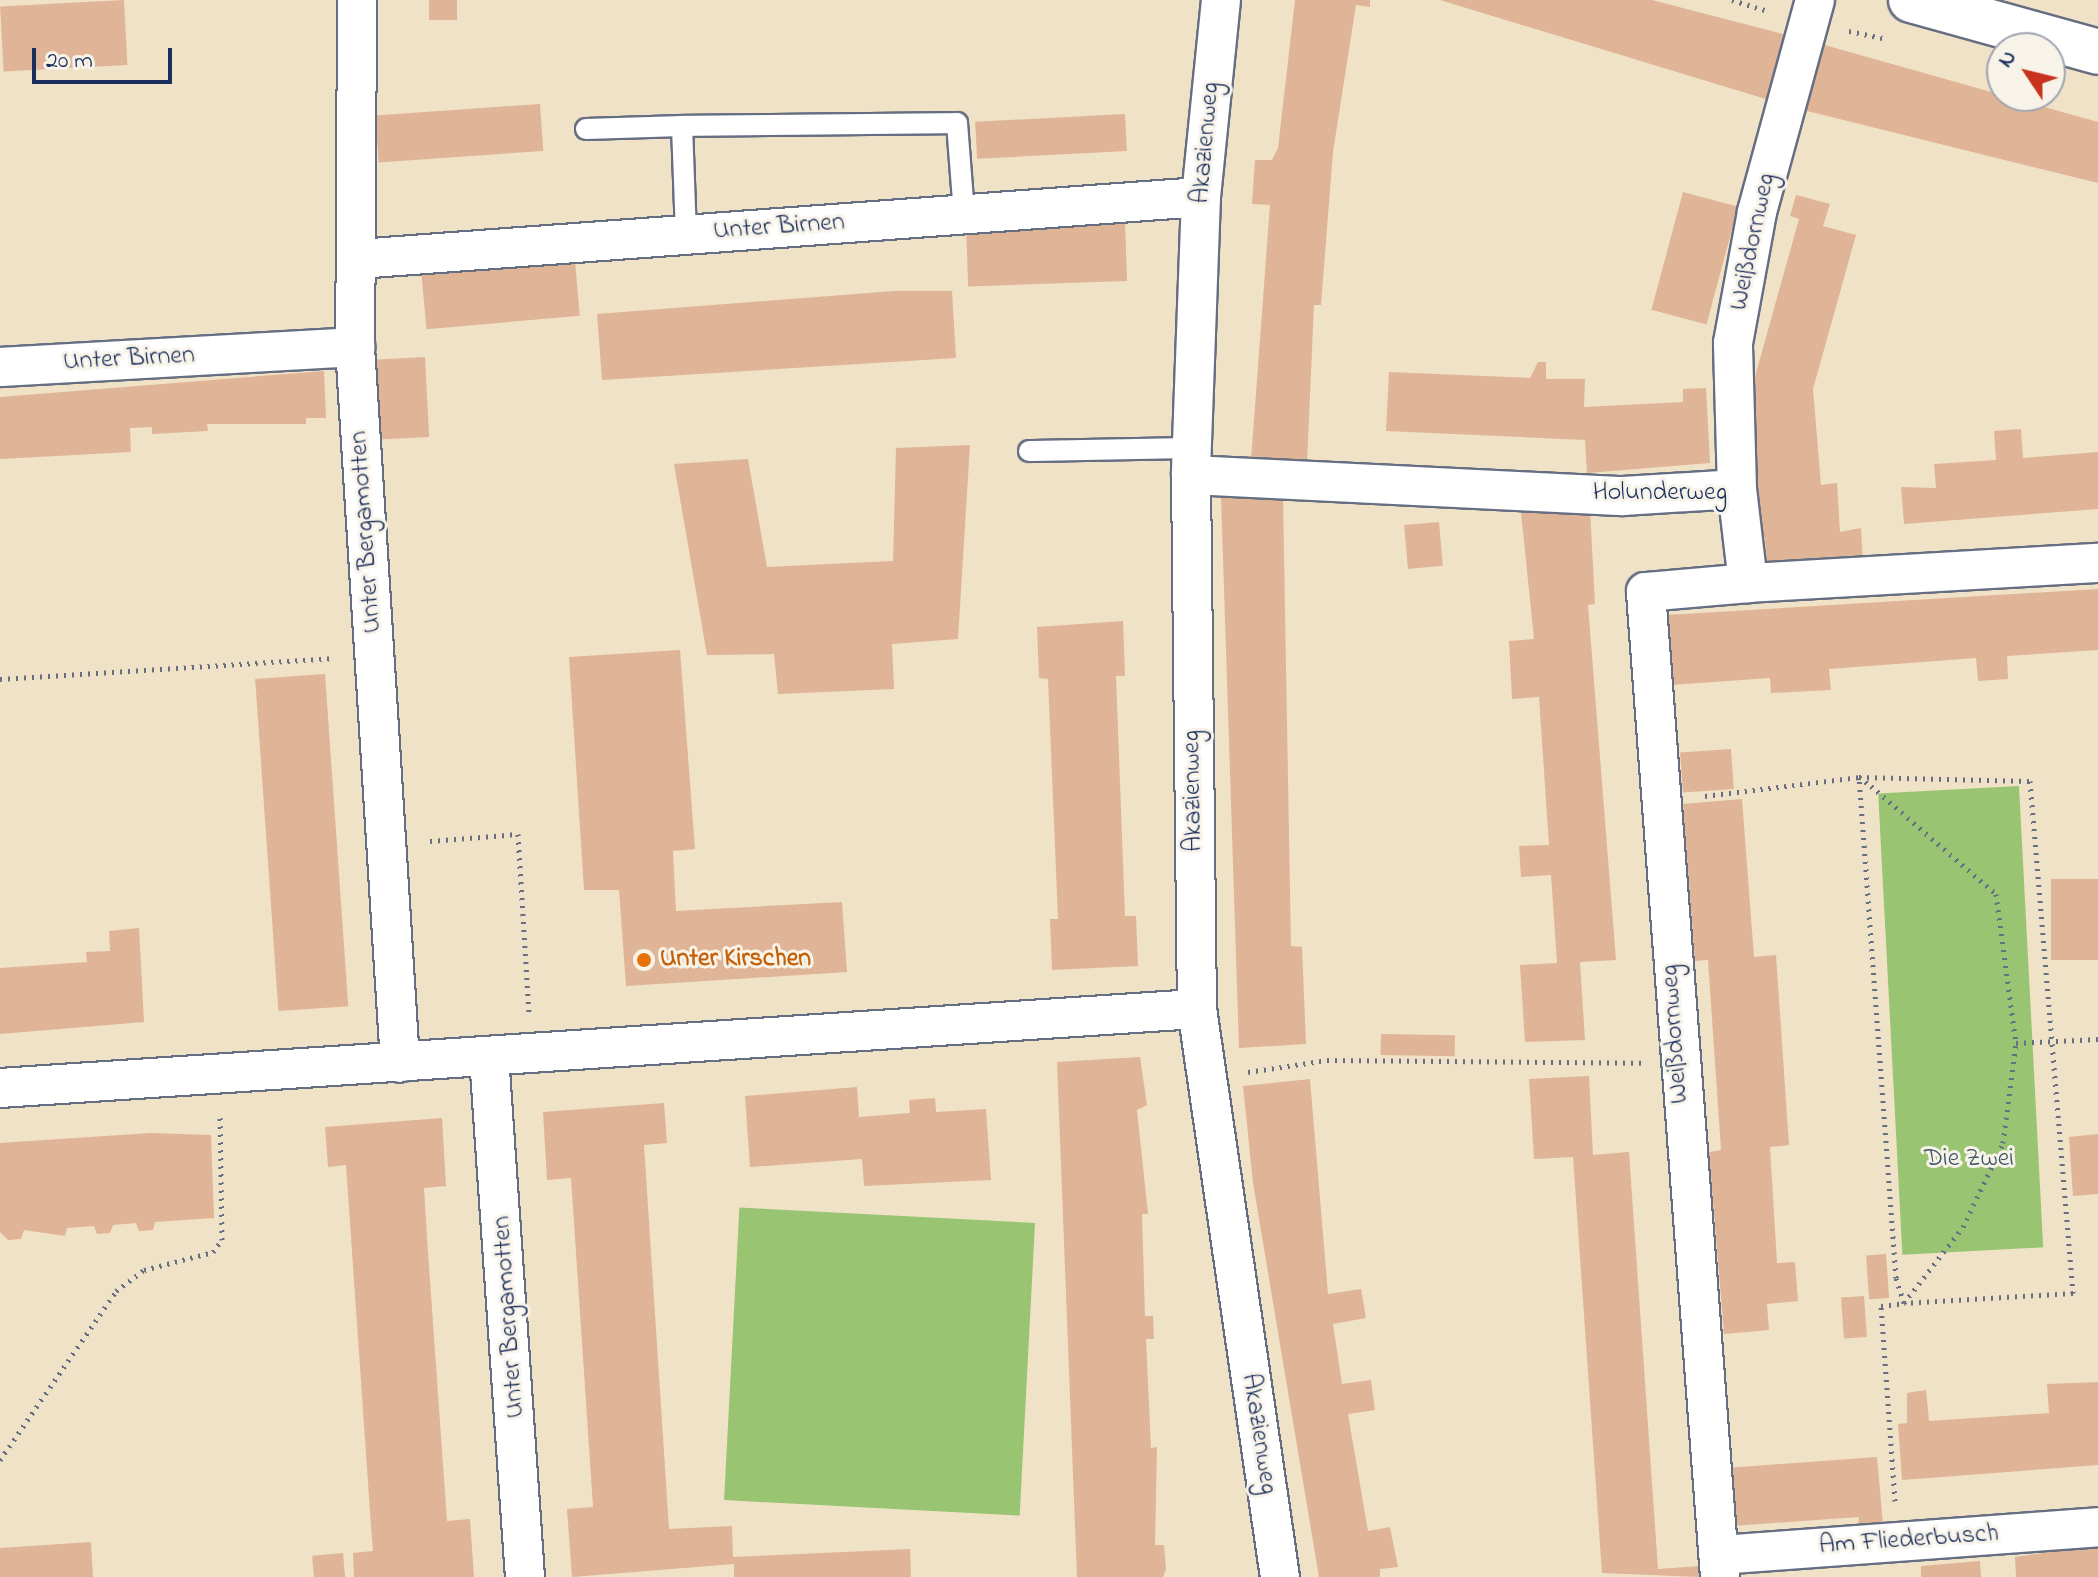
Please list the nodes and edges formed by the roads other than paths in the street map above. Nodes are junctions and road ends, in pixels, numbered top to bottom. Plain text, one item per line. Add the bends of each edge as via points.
1 (357, 0) edge
2 (1221, 0) edge
3 (1911, 0) edge
4 (1812, 11) edge
5 (1996, 13) edge
6 (2098, 52) edge
7 (682, 126) junction
8 (586, 129) dead end
9 (1201, 197) junction
10 (964, 215) junction
11 (686, 235) junction
12 (358, 259) junction
13 (355, 347) junction
14 (0, 367) edge
15 (1029, 451) dead end
16 (1191, 462) junction
17 (1737, 489) junction
18 (2098, 563) edge
19 (1748, 583) junction
20 (1197, 1009) junction
21 (489, 1056) junction
22 (400, 1063) junction
23 (0, 1088) edge
24 (2098, 1527) edge
25 (1720, 1566) edge
26 (525, 1577) edge
27 (1280, 1577) edge

1 - 12 street, Unter Bergamotten
2 - 9 street, Akazienweg
3 - 5 street
4 - 17 street, Weißdornweg via 1757,212 1733,343
5 - 6 street
7 - 8 lane
7 - 10 lane via 957,123
7 - 11 lane
9 - 10 street, Unter Birnen
9 - 16 street, Akazienweg
10 - 11 street, Unter Birnen
11 - 12 street, Unter Birnen
12 - 13 street, Unter Bergamotten
13 - 14 street, Unter Birnen
13 - 22 street, Unter Bergamotten
15 - 16 lane
16 - 17 street, Holunderweg via 1623,496
16 - 20 street, Akazienweg
17 - 19 street, Holunderweg
18 - 19 street
19 - 25 street, Weißdornweg via 1646,592
20 - 21 street
20 - 27 street, Akazienweg via 1203,1078
21 - 22 street
21 - 26 street, Unter Bergamotten
22 - 23 street
24 - 25 street, Am Fliederbusch via 1900,1542

